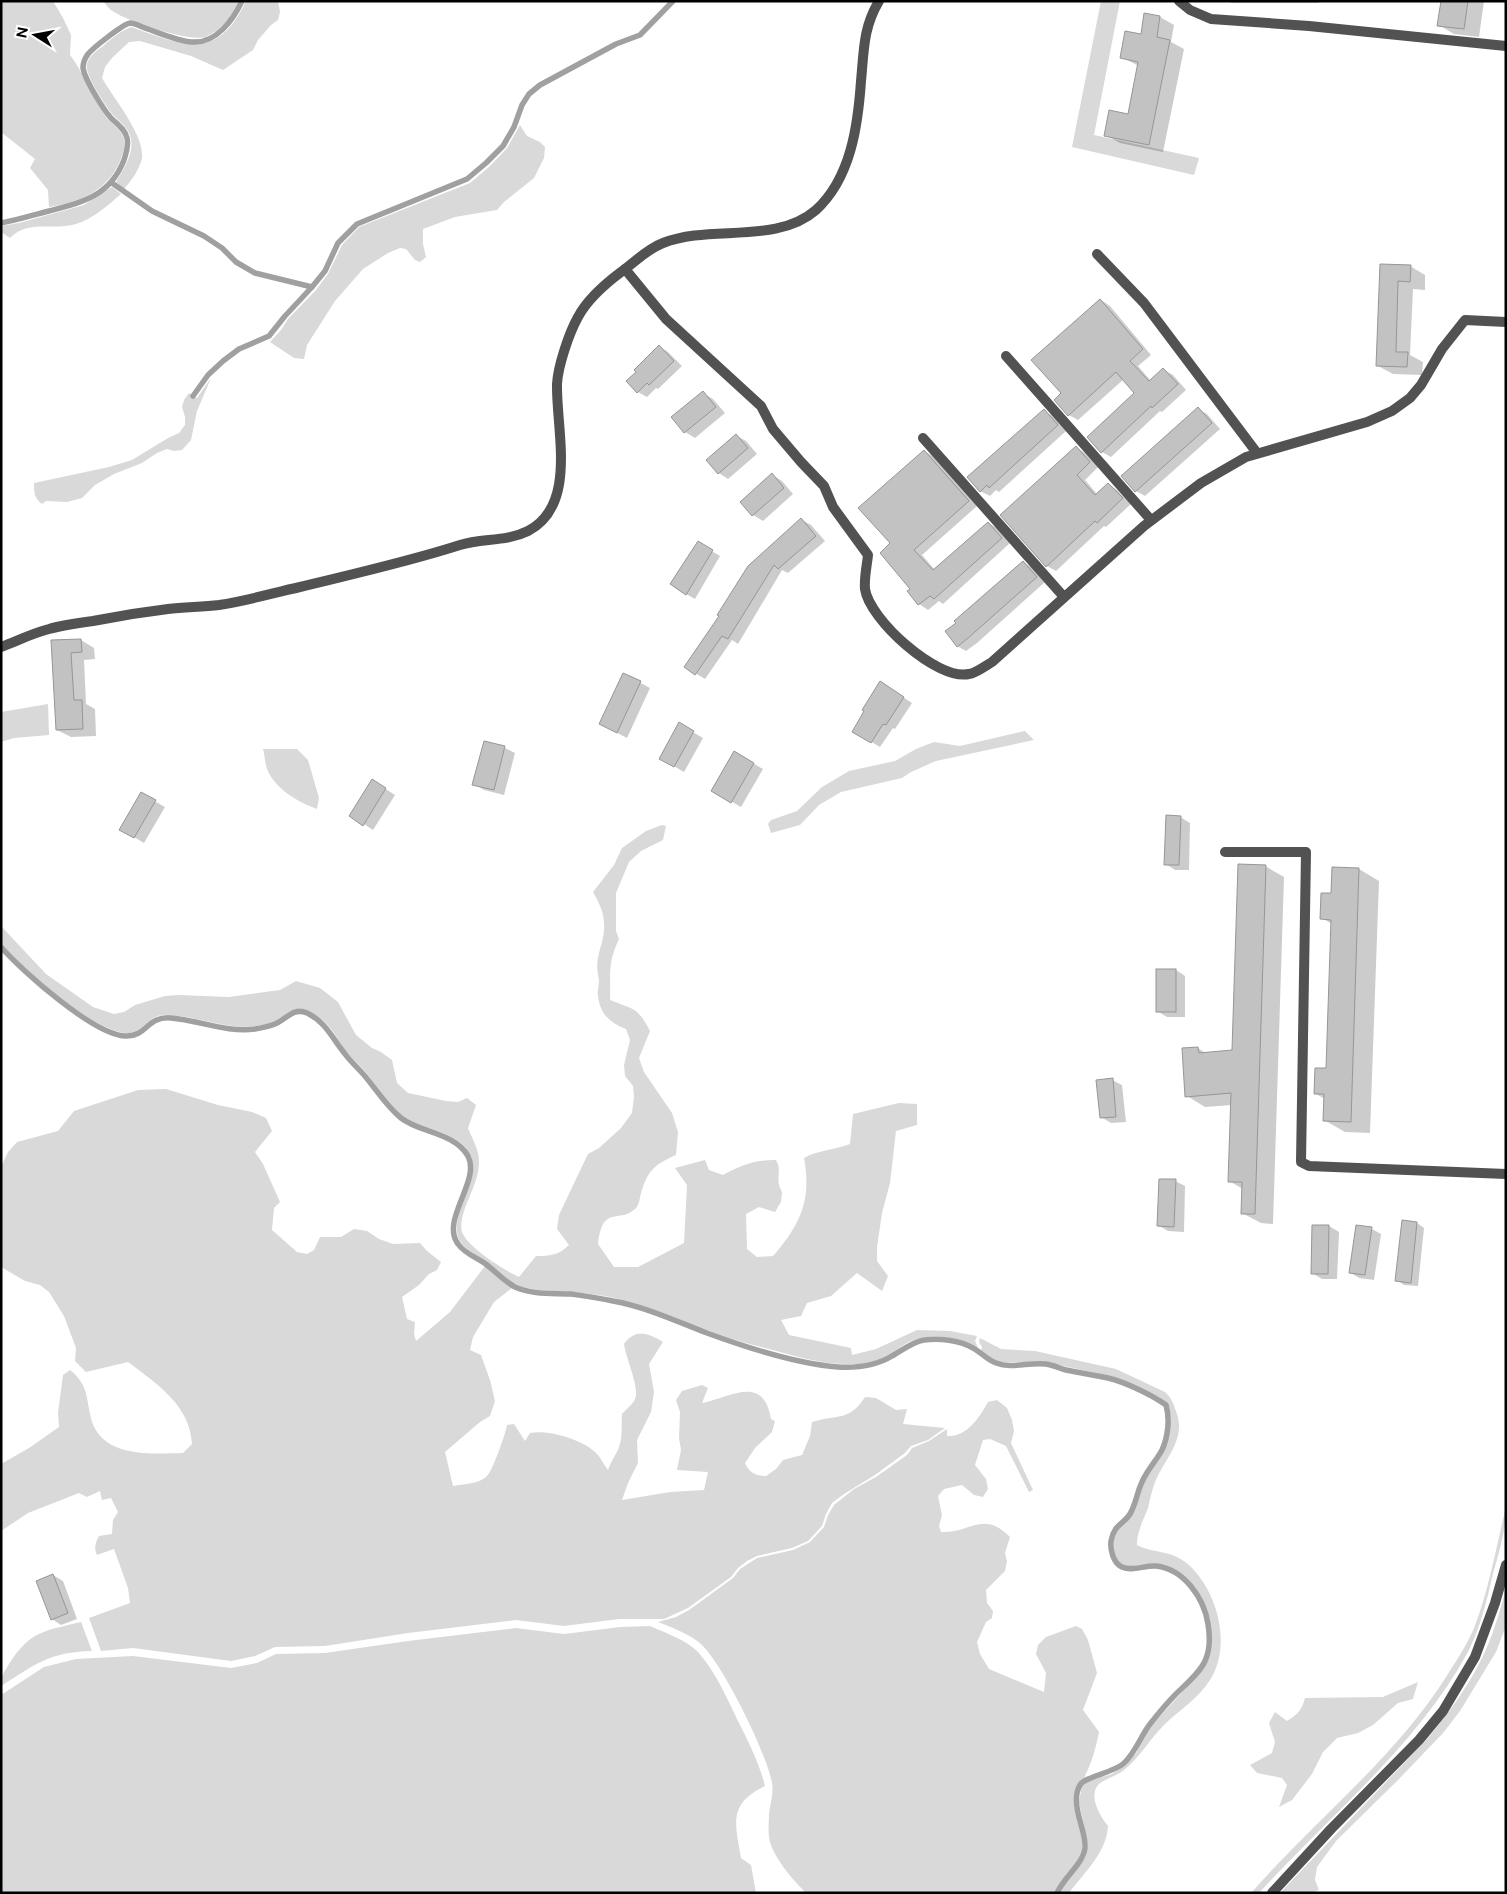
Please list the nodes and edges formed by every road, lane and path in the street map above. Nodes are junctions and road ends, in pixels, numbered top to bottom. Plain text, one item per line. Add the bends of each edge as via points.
1 (879, 1) edge
2 (1178, 1) edge
3 (1506, 46) edge
4 (1097, 254) dead end
5 (625, 269) junction
6 (1506, 322) edge
7 (1006, 356) dead end
8 (923, 438) dead end
9 (1257, 453) junction
10 (1151, 520) junction
11 (1064, 597) junction
12 (1, 647) edge
13 (1225, 852) dead end
14 (1506, 1174) edge
15 (1506, 1565) edge
16 (1272, 1893) edge

1 - 5 street via 866,28 851,150 829,197 800,221 756,232 683,237 662,243
2 - 3 street via 1211,19
4 - 9 street via 1144,303
5 - 11 street via 666,320 762,406 773,429 824,486 834,507 868,555 865,589 869,601 900,641 916,655 955,674 969,674 992,662
5 - 12 street via 607,282 578,316 560,362 557,383 560,481 557,498 549,513 530,530 516,536 465,543 348,576 219,605 167,609 47,629
6 - 9 street via 1465,320 1442,349 1421,386 1392,410 1367,422
7 - 10 street
8 - 11 street
9 - 10 street via 1201,483
10 - 11 street
13 - 14 street via 1306,852 1301,1162 1309,1166
15 - 16 street via 1496,1603 1475,1657 1442,1711 1419,1740

